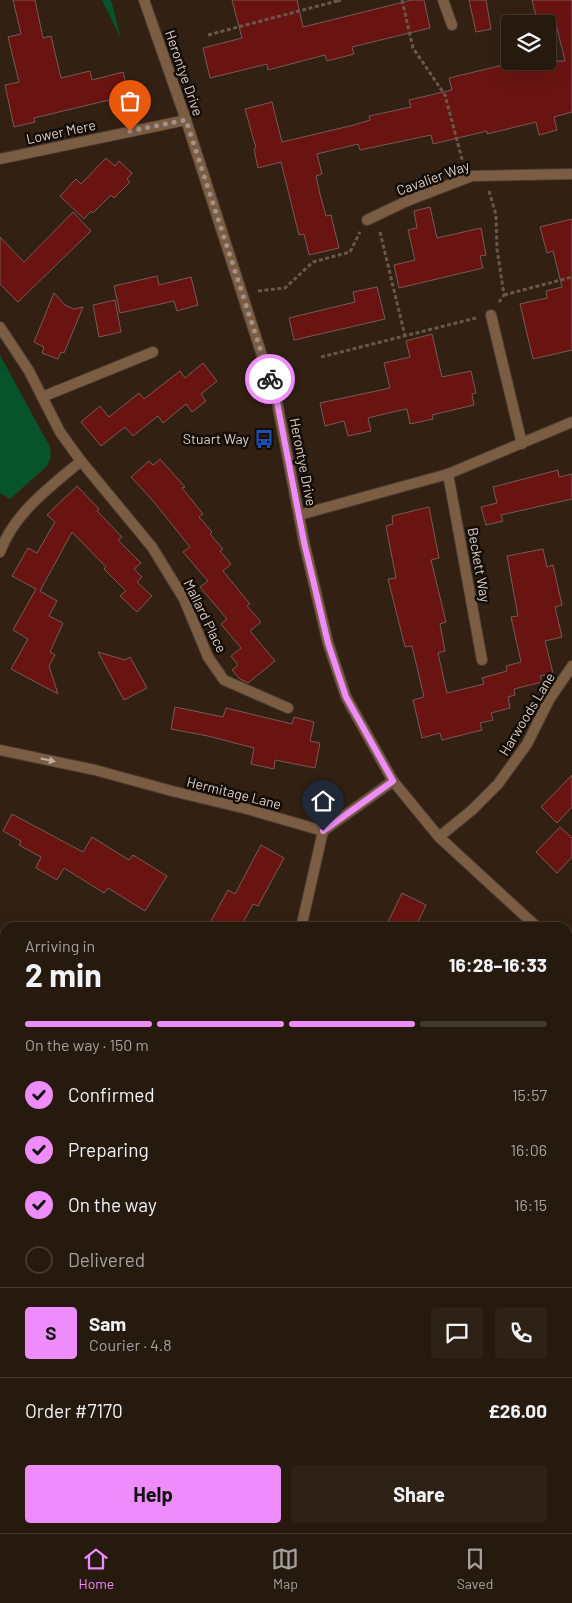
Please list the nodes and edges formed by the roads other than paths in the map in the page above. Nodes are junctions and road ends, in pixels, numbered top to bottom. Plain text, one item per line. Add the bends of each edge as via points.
1 (144, 0) edge
2 (443, 0) edge
3 (452, 25) dead end
4 (186, 120) junction
5 (0, 159) edge
6 (572, 174) edge
7 (372, 218) road end
8 (491, 315) road end
9 (0, 327) edge
10 (153, 352) dead end
11 (42, 397) junction
12 (572, 422) edge
13 (522, 444) junction
14 (80, 461) junction
15 (448, 474) junction
16 (299, 515) junction
17 (0, 552) edge
18 (482, 660) dead end
19 (572, 666) edge
20 (288, 708) dead end
21 (0, 750) edge
22 (393, 781) junction
23 (323, 831) junction
24 (439, 836) junction
25 (302, 922) edge
26 (532, 922) edge

1 - 4 street, Herontye Drive
2 - 3 street
4 - 5 street, Lower Mere
4 - 16 street, Herontye Drive via 277,402
6 - 7 street, Cavalier Way via 467,178
8 - 13 street
9 - 11 street, Mallard Place via 29,370
10 - 11 street
11 - 14 street, Mallard Place
12 - 13 street
13 - 15 street
14 - 17 street via 30,505 4,541
14 - 20 street, Mallard Place via 152,547 184,599 208,657 224,680
15 - 16 street
15 - 18 street, Beckett Way
16 - 22 street, Herontye Drive via 328,643 346,697
19 - 24 street, Harwoods Lane via 549,700 527,744 498,784
21 -> 23 street, Hermitage Lane via 95,770
22 - 23 street
22 - 24 street
23 - 25 street
24 - 26 street

